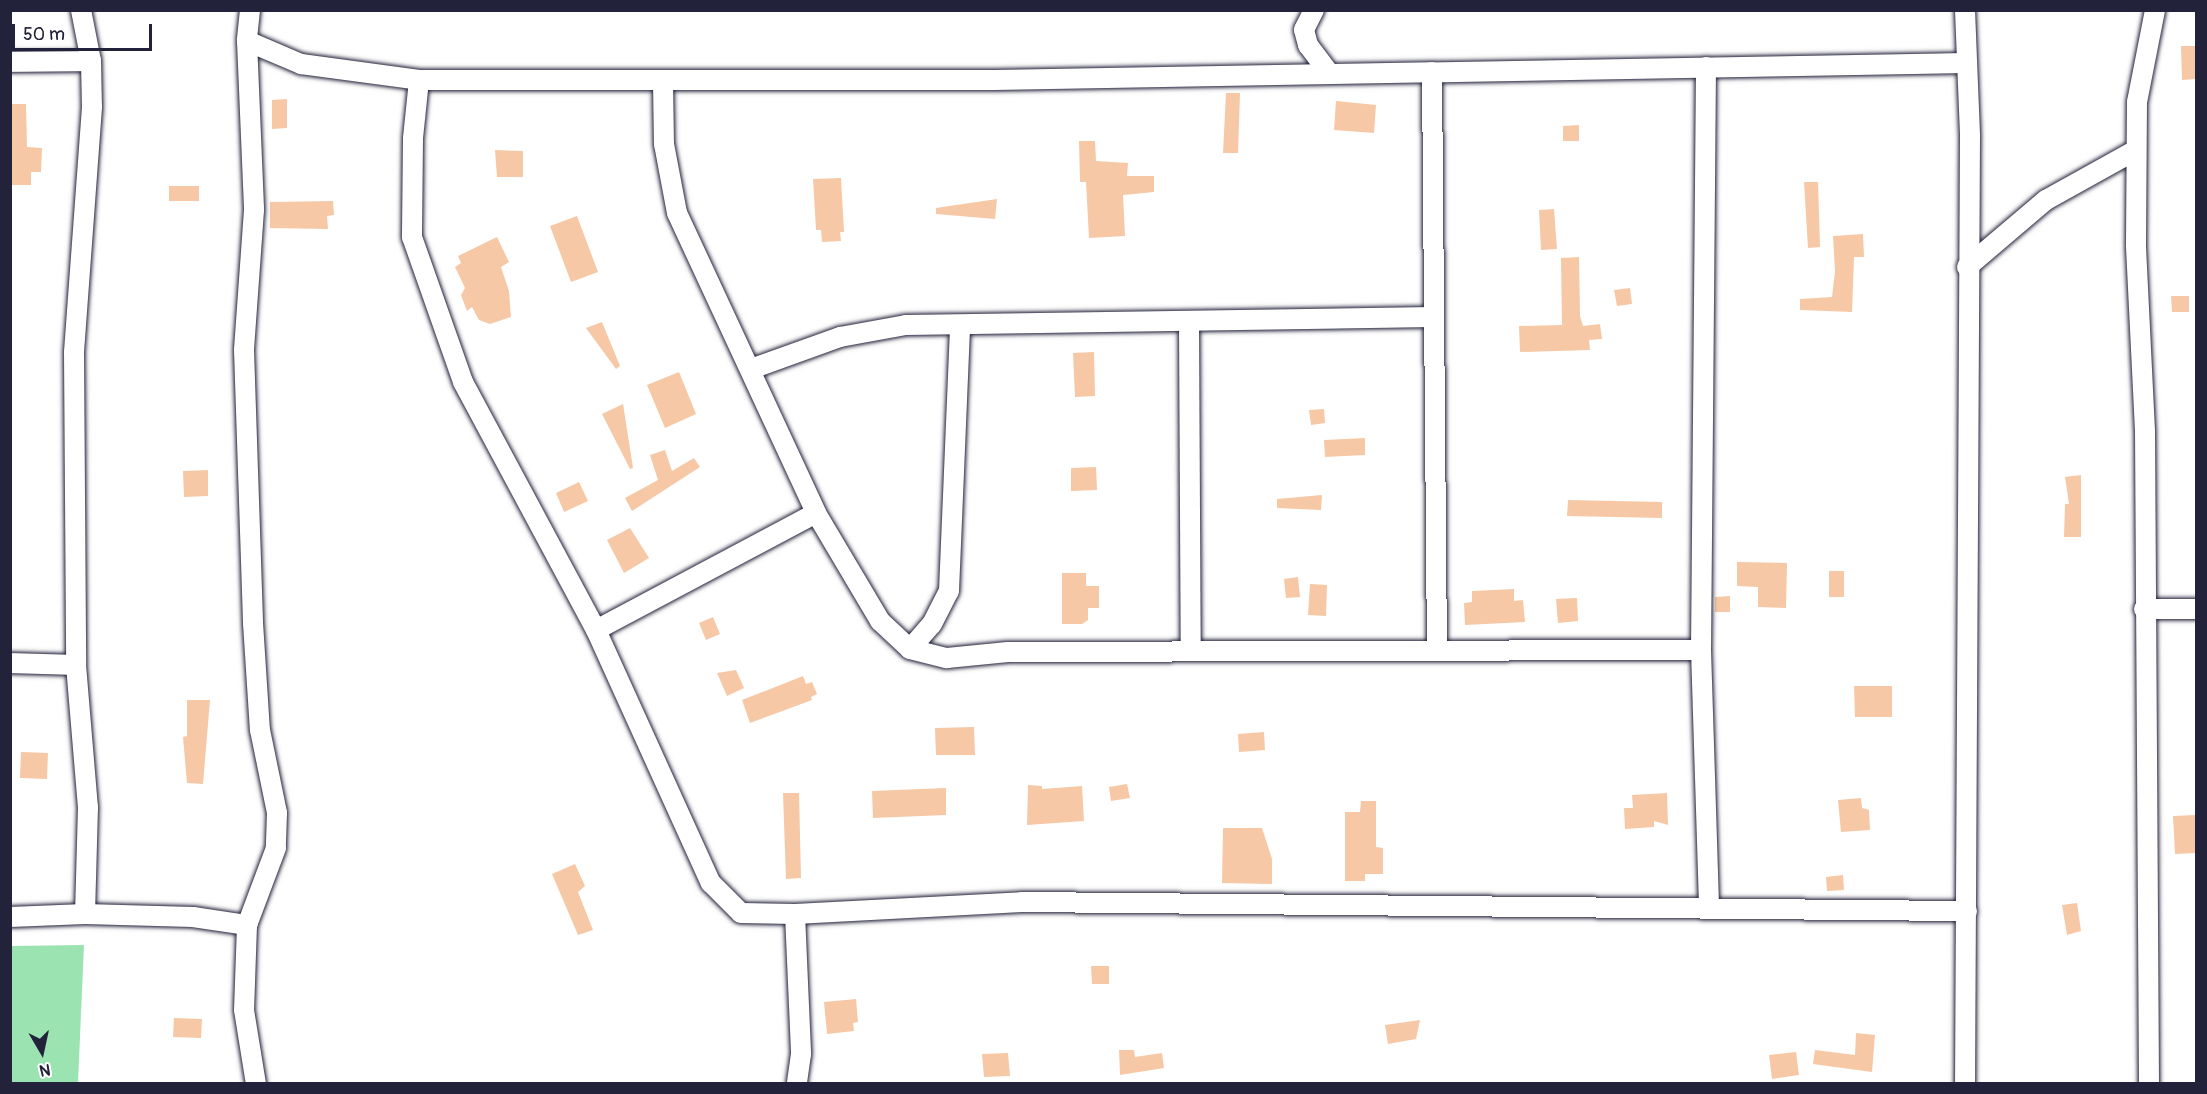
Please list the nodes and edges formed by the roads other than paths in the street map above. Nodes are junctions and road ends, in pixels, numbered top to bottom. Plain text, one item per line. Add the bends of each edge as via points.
1 (81, 10) edge
2 (250, 10) edge
3 (1314, 10) edge
4 (1965, 10) edge
5 (2155, 10) edge
6 (247, 41) junction
7 (10, 62) edge
8 (91, 62) junction
9 (1966, 63) junction
10 (1706, 67) junction
11 (1432, 72) junction
12 (1330, 74) junction
13 (419, 80) junction
14 (663, 82) junction
15 (2136, 150) junction
16 (1967, 267) junction
17 (1434, 317) junction
18 (1189, 322) junction
19 (960, 327) junction
20 (752, 369) junction
21 (816, 513) junction
22 (2144, 609) junction
23 (2196, 609) edge
24 (596, 630) junction
25 (910, 649) junction
26 (1701, 650) junction
27 (1191, 651) junction
28 (1437, 651) junction
29 (10, 663) edge
30 (76, 665) junction
31 (1709, 909) junction
32 (1967, 911) junction
33 (85, 914) junction
34 (795, 914) junction
35 (10, 917) edge
36 (247, 925) junction
37 (258, 1081) edge
38 (797, 1083) edge
39 (1965, 1083) edge
40 (2149, 1083) edge

1 - 8 street
2 - 6 street
3 - 12 street via 1304,30 1308,45
4 - 9 street
5 - 15 street via 2137,102
6 - 13 street via 301,64
6 - 36 street via 254,210 244,350 252,612 260,730 277,813 276,848
7 - 8 street
8 - 30 street via 92,107 74,352
9 - 10 street
9 - 16 street via 1970,136
10 - 11 street
10 - 26 street
11 - 12 street
11 - 17 street
12 - 14 street
13 - 14 street
13 - 24 street via 413,138 412,237 463,382
14 - 20 street via 664,144 677,213
15 - 16 street via 2046,200
15 - 22 street via 2136,244 2145,431
16 - 32 street
17 - 18 street
17 - 28 street
18 - 19 street
18 - 27 street
19 - 20 street via 906,325 840,337
19 - 25 street via 949,591 932,624
20 - 21 street
21 - 24 street
21 - 25 street via 880,621
22 - 23 street
22 - 40 street
24 - 34 street via 711,883 741,913
25 - 27 street via 947,658 1008,651
26 - 28 street
26 - 31 street
27 - 28 street
29 - 30 street
30 - 33 street via 88,807
31 - 32 street
31 - 34 street via 1022,902
32 - 39 street
33 - 35 street
33 - 36 street via 193,917
34 - 38 street via 801,1054
36 - 37 street via 244,1010

